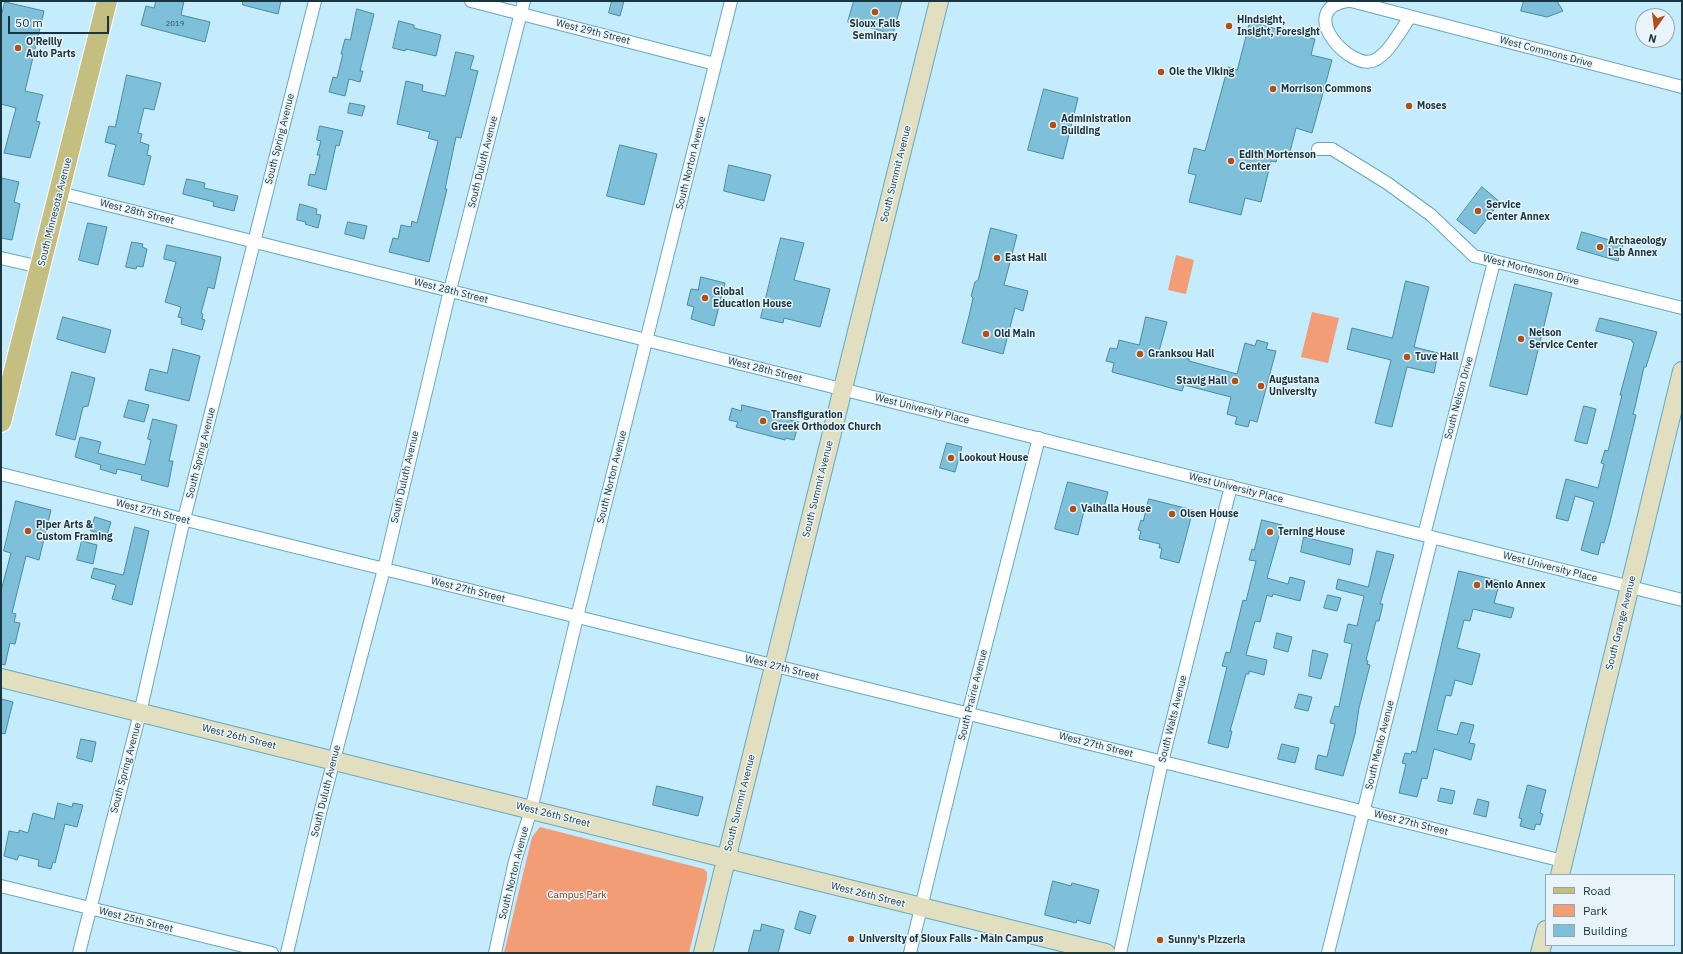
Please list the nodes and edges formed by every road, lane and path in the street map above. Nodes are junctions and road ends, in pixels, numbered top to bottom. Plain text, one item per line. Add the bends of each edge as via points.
1 (107, 1) edge
2 (315, 1) edge
3 (471, 1) edge
4 (524, 1) edge
5 (731, 1) edge
6 (939, 1) edge
7 (1347, 1) edge
8 (1351, 1) edge
9 (521, 14) junction
10 (1410, 17) junction
11 (715, 64) junction
12 (1682, 87) edge
13 (1318, 149) dead end
14 (60, 192) junction
15 (255, 242) junction
16 (1, 258) edge
17 (1494, 262) junction
18 (40, 267) junction
19 (450, 290) junction
20 (1682, 308) edge
21 (647, 340) junction
22 (1682, 371) edge
23 (842, 389) junction
24 (1, 422) edge
25 (1039, 438) junction
26 (1, 474) edge
27 (1231, 486) junction
28 (184, 519) junction
29 (1428, 536) junction
30 (384, 569) junction
31 (1630, 586) junction
32 (1682, 600) edge
33 (577, 617) junction
34 (774, 666) junction
35 (1, 678) edge
36 (140, 713) junction
37 (968, 714) junction
38 (334, 760) junction
39 (1162, 762) junction
40 (531, 810) junction
41 (1363, 812) junction
42 (726, 860) junction
43 (1561, 868) edge
44 (1, 886) edge
45 (921, 908) junction
46 (89, 909) junction
47 (1545, 934) edge
48 (79, 953) edge
49 (272, 953) edge
50 (287, 953) edge
51 (495, 953) edge
52 (703, 953) edge
53 (910, 953) edge
54 (1106, 953) edge
55 (1120, 953) edge
56 (1328, 953) edge
57 (1540, 953) edge

1 - 14 main road, South Minnesota Avenue
2 - 15 street, South Spring Avenue
3 - 9 street, West 29th Street
4 - 9 street, South Duluth Avenue
5 - 11 street, South Norton Avenue
6 - 23 street, South Summit Avenue
7 - 10 street via 1330,8 1324,18 1326,30 1354,60 1375,60 1390,46
8 - 10 street, West Commons Drive
9 - 11 street, West 29th Street
9 - 19 street, South Duluth Avenue
10 - 12 street, West Commons Drive
11 - 21 street, South Norton Avenue
13 - 17 street, West Mortenson Drive via 1332,149 1387,183 1431,215 1474,256
14 - 15 street, West 28th Street
14 - 18 main road, South Minnesota Avenue
15 - 19 street, West 28th Street
15 - 28 street, South Spring Avenue
16 - 18 street
17 - 20 street, West Mortenson Drive
17 - 29 street, South Nelson Drive
18 - 24 main road, South Minnesota Avenue
19 - 21 street, West 28th Street
19 - 30 street, South Duluth Avenue
21 - 23 street, West 28th Street
21 - 33 street, South Norton Avenue
22 - 31 street, South Grange Avenue
23 - 25 street, West University Place
23 - 34 street, South Summit Avenue
25 - 27 street, West University Place
25 - 37 street, South Prairie Avenue
26 - 28 street, West 27th Street
27 - 29 street, West University Place
27 - 39 street, South Walts Avenue
28 - 30 street, West 27th Street
28 - 36 street, South Spring Avenue
29 - 31 street, West University Place
29 - 41 street, South Menlo Avenue
30 - 33 street, West 27th Street
30 - 38 street, South Duluth Avenue
31 - 32 street
31 - 43 street, South Grange Avenue
33 - 34 street, West 27th Street
33 - 40 street, South Norton Avenue
34 - 37 street, West 27th Street
34 - 42 street, South Summit Avenue
35 - 36 street, West 26th Street
36 - 38 street, West 26th Street
36 - 46 street, South Spring Avenue
37 - 39 street, West 27th Street
37 - 45 street, South Prairie Avenue
38 - 40 street, West 26th Street
38 - 50 street, South Duluth Avenue
39 - 41 street, West 27th Street
39 - 55 street, South Walts Avenue
40 - 42 street, West 26th Street
40 - 51 street, South Norton Avenue via 515,860
41 - 43 street, West 27th Street
41 - 56 street, South Menlo Avenue
42 - 45 street, West 26th Street
42 - 52 street, South Summit Avenue
44 - 46 street, West 25th Street
45 - 53 street, South Prairie Avenue
45 - 54 street, West 26th Street
46 - 48 street, South Spring Avenue
46 - 49 street, West 25th Street
47 - 57 street

